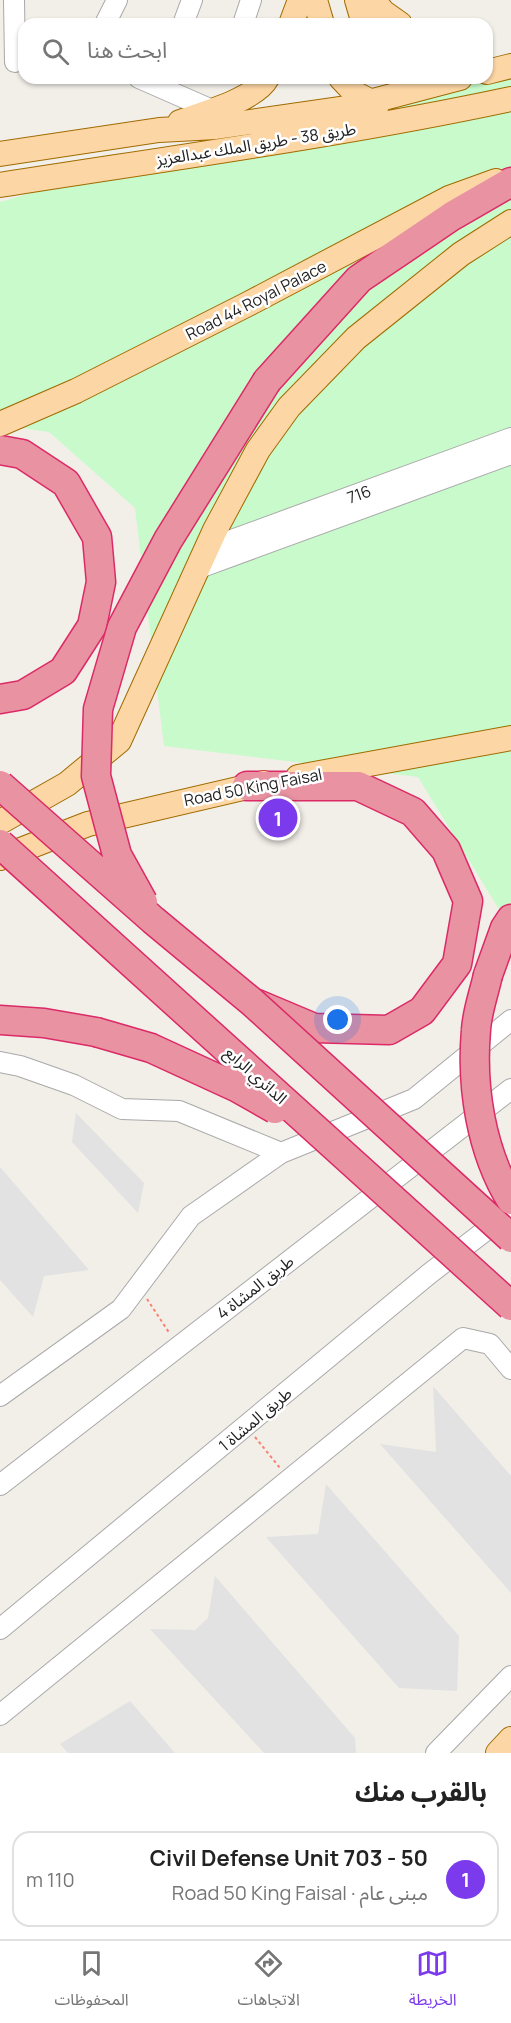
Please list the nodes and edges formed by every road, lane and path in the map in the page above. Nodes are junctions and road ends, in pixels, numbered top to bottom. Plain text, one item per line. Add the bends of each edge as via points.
1 (14, 0) edge
2 (117, 0) edge
3 (192, 0) edge
4 (251, 0) edge
5 (300, 0) edge
6 (315, 0) edge
7 (357, 0) edge
8 (373, 0) edge
9 (108, 18) edge
10 (185, 18) edge
11 (245, 18) edge
12 (293, 18) edge
13 (320, 18) edge
14 (362, 18) edge
15 (392, 18) edge
16 (493, 60) edge
17 (13, 63) edge
18 (511, 64) edge
19 (493, 70) edge
20 (152, 84) edge
21 (264, 84) edge
22 (347, 84) edge
23 (416, 84) edge
24 (373, 90) edge
25 (511, 99) edge
26 (212, 110) junction
27 (407, 119) junction
28 (159, 130) junction
29 (339, 130) junction
30 (0, 154) edge
31 (511, 176) edge
32 (511, 182) edge
33 (0, 184) edge
34 (511, 222) edge
35 (0, 424) edge
36 (511, 438) edge
37 (0, 450) edge
38 (511, 454) edge
39 (203, 558) junction
40 (11, 697) edge
41 (511, 738) edge
42 (0, 786) edge
43 (247, 786) junction
44 (0, 822) edge
45 (0, 844) edge
46 (0, 858) edge
47 (511, 919) edge
48 (153, 920) junction
49 (252, 1002) junction
50 (0, 1020) edge
51 (511, 1020) edge
52 (0, 1062) edge
53 (511, 1089) edge
54 (328, 1141) junction
55 (281, 1153) junction
56 (511, 1200) edge
57 (511, 1210) edge
58 (511, 1238) edge
59 (139, 1285) junction
60 (511, 1306) edge
61 (178, 1346) junction
62 (511, 1369) edge
63 (0, 1396) edge
64 (246, 1426) junction
65 (289, 1480) junction
66 (0, 1485) edge
67 (0, 1629) edge
68 (511, 1676) edge
69 (0, 1715) edge
70 (511, 1739) edge
71 (436, 1753) edge
72 (498, 1753) edge

1 - 17 street
2 - 9 street
3 - 10 street
4 - 11 street
5 - 12 main road
6 - 13 main road
7 - 14 main road
8 - 15 main road
16 - 18 main road
18 - 19 main road
20 - 26 street
21 - 26 main road via 238,101
22 - 24 main road via 356,94
23 - 24 main road, طريق 38 - طريق الملك عبدالعزيز
24 - 27 main road via 389,112
24 - 28 main road, طريق 38 - طريق الملك عبدالعزيز via 346,108 216,127
24 - 29 main road via 362,115
25 - 27 main road, طريق 38 - طريق الملك عبدالعزيز
26 - 28 main road
27 - 29 main road, طريق 38 - طريق الملك عبدالعزيز
28 - 30 main road, طريق 38 - طريق الملك عبدالعزيز
29 - 33 main road, طريق 38 - طريق الملك عبدالعزيز
31 - 35 main road, Road 44 Royal Palace via 449,198 76,392
32 - 48 highway, bridge via 452,216 359,279 267,381 168,540 122,627 98,709 96,776 117,855
34 - 39 main road via 461,254 356,338 289,407 258,450
36 - 39 street, 716
37 - 40 highway via 22,454 66,483 97,537 101,582 92,626 63,671
38 - 39 street
39 - 44 main road via 119,741 67,784
41 - 43 main road, Road 50 King Faisal
42 - 48 highway, bridge
43 - 46 main road, Road 50 King Faisal via 88,824
43 - 49 highway via 358,786 413,812 446,850 468,901 457,964 422,1011 389,1030 314,1028
45 - 54 highway, الدائري الرابع, bridge
47 - 56 highway, bridge via 488,975 476,1028 476,1080 482,1125
48 - 49 highway, bridge
49 - 58 highway, bridge
50 - 54 highway, bridge via 96,1032 151,1048 238,1088
51 - 55 street via 414,1100
52 - 55 street via 74,1085 122,1109 179,1111
53 - 61 street, طريق المشاة 4
54 - 60 highway, الدائري الرابع, bridge
55 - 59 street via 191,1216
57 - 64 street, طريق المشاة 1
59 - 61 path
59 - 63 street via 121,1309
61 - 66 street, طريق المشاة 4
62 - 65 street via 490,1344 463,1338
64 - 65 path
64 - 67 street, طريق المشاة 1
65 - 69 street
68 - 71 street
70 - 72 main road

